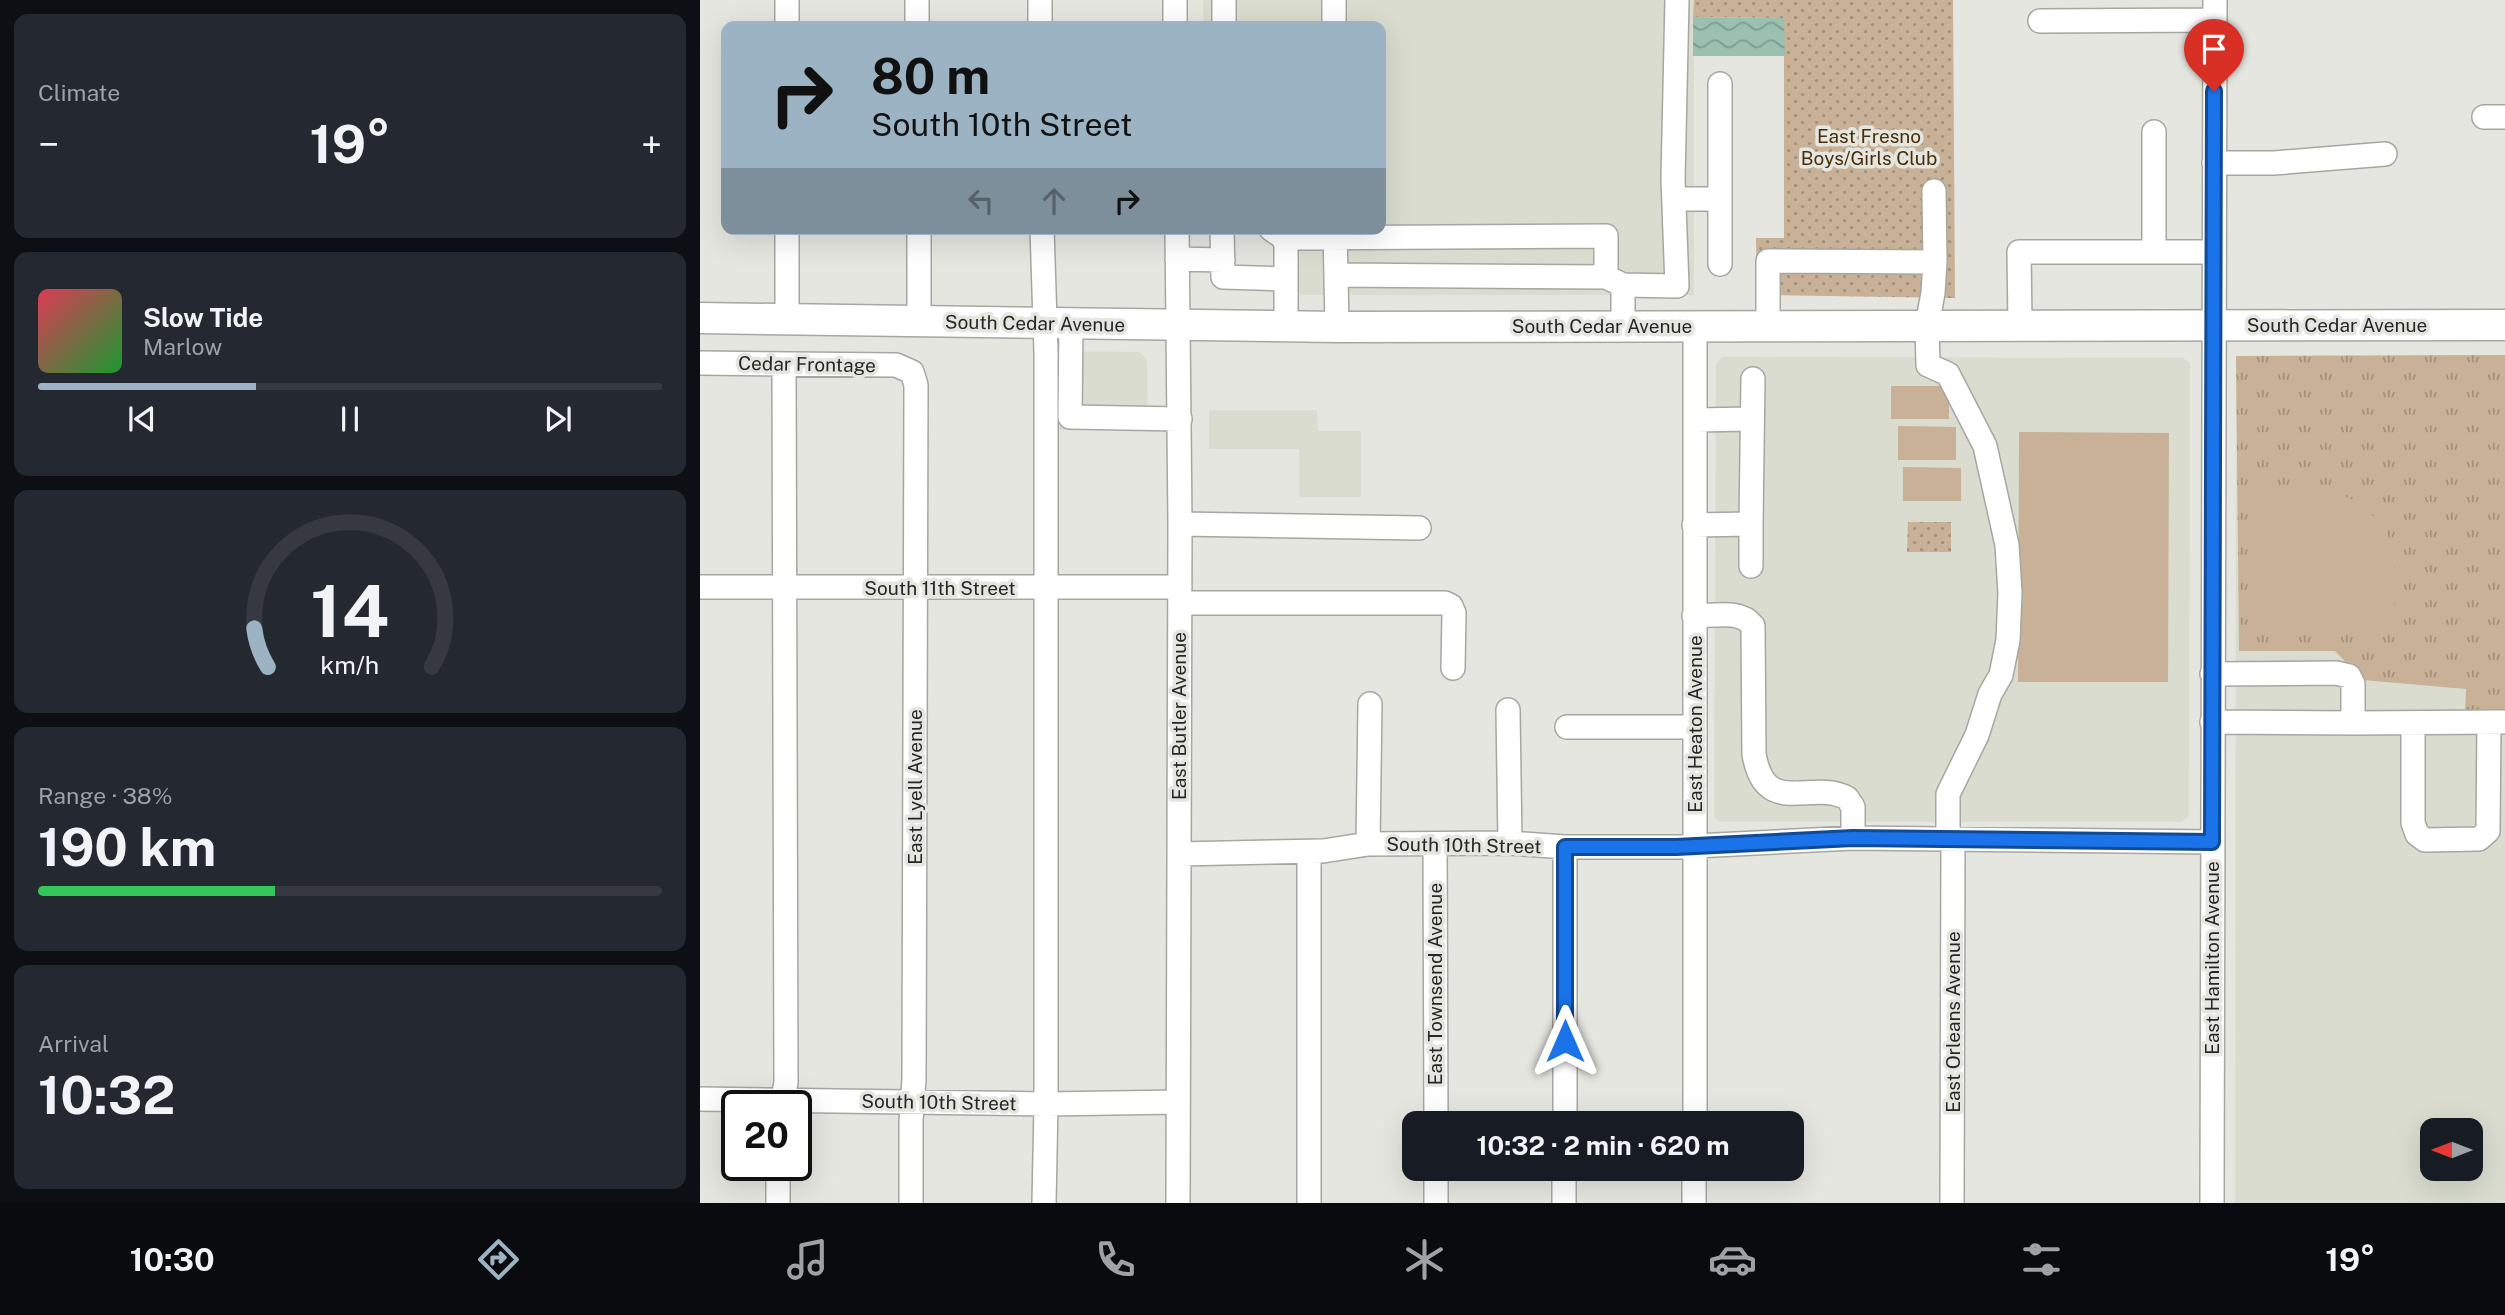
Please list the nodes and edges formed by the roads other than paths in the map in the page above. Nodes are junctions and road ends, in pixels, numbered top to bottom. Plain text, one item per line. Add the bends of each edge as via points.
1 (786, 0) edge
2 (917, 0) edge
3 (1040, 0) edge
4 (1175, 0) edge
5 (1224, 0) edge
6 (1334, 0) edge
7 (1677, 0) edge
8 (2215, 10) edge
9 (787, 21) edge
10 (917, 21) edge
11 (1041, 21) edge
12 (1175, 21) edge
13 (1224, 21) edge
14 (1334, 21) edge
15 (2040, 21) dead end
16 (1720, 84) dead end
17 (2154, 132) dead end
18 (2385, 153) dead end
19 (2214, 163) junction
20 (1934, 191) dead end
21 (1674, 199) junction
22 (1719, 199) junction
23 (1386, 234) edge
24 (787, 235) edge
25 (919, 235) edge
26 (1043, 235) edge
27 (1177, 235) edge
28 (1222, 235) edge
29 (1278, 235) edge
30 (1335, 235) edge
31 (2154, 252) junction
32 (2214, 252) junction
33 (1177, 259) junction
34 (1223, 260) junction
35 (1935, 262) junction
36 (1720, 264) dead end
37 (1336, 275) junction
38 (1285, 279) junction
39 (1614, 281) junction
40 (700, 318) edge
41 (787, 319) junction
42 (919, 322) junction
43 (1058, 324) junction
44 (2020, 324) junction
45 (1179, 325) junction
46 (1623, 325) junction
47 (1695, 325) junction
48 (1768, 325) junction
49 (1927, 325) junction
50 (2213, 325) junction
51 (2505, 325) edge
52 (1286, 326) junction
53 (1337, 327) junction
54 (700, 363) edge
55 (784, 364) junction
56 (912, 372) joint
57 (1753, 379) dead end
58 (1180, 419) junction
59 (1752, 419) junction
60 (1695, 420) junction
61 (1180, 524) junction
62 (1751, 524) junction
63 (1694, 525) junction
64 (1419, 528) dead end
65 (1751, 566) dead end
66 (700, 587) edge
67 (786, 587) junction
68 (915, 588) junction
69 (1046, 588) junction
70 (1180, 595) junction
71 (1694, 616) junction
72 (1453, 668) dead end
73 (2212, 674) junction
74 (1370, 704) dead end
75 (1508, 710) dead end
76 (2212, 722) junction
77 (2497, 722) edge
78 (2354, 723) junction
79 (2413, 723) junction
80 (1566, 727) dead end
81 (1694, 727) junction
82 (1853, 838) junction
83 (1950, 840) junction
84 (2212, 842) junction
85 (1510, 843) junction
86 (1368, 844) junction
87 (1435, 844) junction
88 (1695, 845) junction
89 (1565, 847) junction
90 (1309, 852) junction
91 (1179, 854) junction
92 (785, 1090) edge
93 (700, 1099) edge
94 (721, 1100) edge
95 (912, 1101) junction
96 (1178, 1102) junction
97 (812, 1103) edge
98 (1046, 1104) junction
99 (1436, 1111) edge
100 (1565, 1111) edge
101 (1695, 1111) edge
102 (778, 1181) edge
103 (1436, 1181) edge
104 (1564, 1181) edge
105 (1695, 1181) edge
106 (778, 1203) edge
107 (911, 1203) edge
108 (1044, 1203) edge
109 (1178, 1203) edge
110 (1309, 1203) edge
111 (1436, 1203) edge
112 (1564, 1203) edge
113 (1694, 1203) edge
114 (1952, 1203) edge
115 (2212, 1203) edge

1 - 9 street
2 - 10 street
3 - 11 street
4 - 12 street
5 - 13 street
6 - 14 street
7 - 21 street
8 - 15 street
8 - 19 street, East Hamilton Avenue
16 - 22 street
17 - 31 street
18 - 19 street via 2274,163
19 - 32 street, East Hamilton Avenue
20 - 35 street
21 - 22 street
21 - 39 street via 1677,286
22 - 36 street
23 - 39 street via 1606,236
24 - 41 street
25 - 42 street
26 - 43 street
27 - 33 street, East Butler Avenue
28 - 34 street
29 - 38 street via 1286,246
30 - 37 street
31 - 32 street
31 - 44 street via 2019,253
32 - 50 street, East Hamilton Avenue
33 - 34 street
33 - 45 street, East Butler Avenue
34 - 38 street via 1223,277
35 - 48 street via 1768,261
35 - 49 street
37 - 39 street
37 - 53 street
38 - 52 street
39 - 46 street
40 - 41 main road, South Cedar Avenue
41 - 42 main road, South Cedar Avenue
42 - 43 main road, South Cedar Avenue
43 - 45 main road, South Cedar Avenue
43 - 58 street via 1070,417
43 - 69 street
44 - 49 main road, South Cedar Avenue
44 - 50 main road, South Cedar Avenue
45 - 52 main road, South Cedar Avenue
45 - 58 street, East Butler Avenue
46 - 47 main road, South Cedar Avenue
46 - 53 main road, South Cedar Avenue
47 - 48 main road, South Cedar Avenue
47 - 60 street, East Heaton Avenue
48 - 49 main road, South Cedar Avenue
49 - 83 street, East Orleans Avenue via 1928,365 1948,374 1985,446 2007,545 2010,593 2001,675 1948,794
50 - 51 main road, South Cedar Avenue
50 - 73 street, East Hamilton Avenue
52 - 53 main road, South Cedar Avenue
54 - 55 street, Cedar Frontage
55 - 56 street, Cedar Frontage via 896,365
55 - 67 street
56 - 68 street, East Lyell Avenue via 916,385
57 - 59 street
58 - 61 street, East Butler Avenue
59 - 60 street
59 - 62 street
60 - 63 street, East Heaton Avenue
61 - 64 street
61 - 70 street, East Butler Avenue
62 - 63 street
62 - 65 street
63 - 71 street, East Heaton Avenue
66 - 67 street, South 11th Street
67 - 68 street, South 11th Street
67 - 92 street
68 - 69 street, South 11th Street
68 - 95 street, East Lyell Avenue
69 - 70 street, South 11th Street
69 - 98 street
70 - 72 street, South 11th Street via 1445,603 1454,613
70 - 91 street, East Butler Avenue
71 - 81 street, East Heaton Avenue
71 - 82 street via 1738,616 1753,626 1754,754 1760,774 1777,792 1847,798 1853,807
73 - 76 street, East Hamilton Avenue
73 - 78 street via 2349,676
74 - 86 street
75 - 85 street
76 - 78 street
76 - 84 street, East Hamilton Avenue
77 - 79 street
77 - 79 street via 2488,831 2479,839 2426,840 2417,834 2413,823
78 - 79 street
80 - 81 street
81 - 88 street, East Heaton Avenue
82 - 83 street, South 10th Street
82 - 88 street, South 10th Street
83 - 84 street, South 10th Street
83 - 114 street, East Orleans Avenue
84 - 115 street, East Hamilton Avenue
85 - 87 street, South 10th Street
85 - 89 street, South 10th Street
86 - 87 street, South 10th Street
86 - 90 street, South 10th Street
87 - 99 street, East Townsend Avenue
88 - 89 street, South 10th Street
88 - 101 street, East Heaton Avenue
89 - 100 street
90 - 91 street, South 10th Street
90 - 110 street
91 - 96 street, East Butler Avenue
93 - 94 street, South 10th Street
95 - 97 street, South 10th Street
95 - 98 street, South 10th Street
95 - 107 street, East Lyell Avenue
96 - 98 street, South 10th Street
96 - 109 street, East Butler Avenue
98 - 108 street
102 - 106 street
103 - 111 street
104 - 112 street
105 - 113 street

